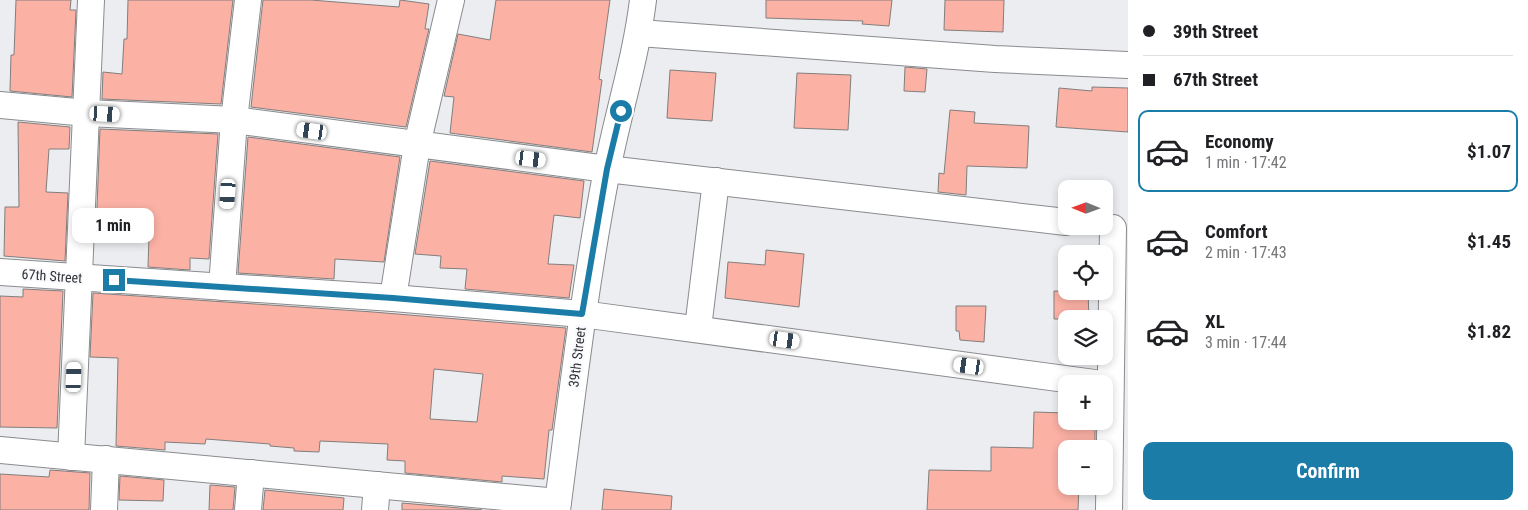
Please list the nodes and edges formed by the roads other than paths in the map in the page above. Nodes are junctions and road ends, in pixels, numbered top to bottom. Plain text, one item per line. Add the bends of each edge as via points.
1 (91, 0) edge
2 (248, 0) edge
3 (451, 0) edge
4 (644, 0) edge
5 (639, 34) junction
6 (1128, 65) edge
7 (0, 105) edge
8 (86, 113) junction
9 (234, 120) junction
10 (417, 145) junction
11 (607, 169) junction
12 (716, 181) junction
13 (1058, 221) edge
14 (1113, 235) edge
15 (0, 272) edge
16 (78, 278) junction
17 (222, 287) junction
18 (393, 298) junction
19 (582, 314) junction
20 (698, 328) junction
21 (1111, 375) edge
22 (1058, 378) edge
23 (1110, 430) edge
24 (0, 450) edge
25 (71, 457) junction
26 (106, 459) junction
27 (251, 473) junction
28 (376, 498) edge
29 (557, 506) edge
30 (104, 510) edge
31 (248, 510) edge
32 (1109, 510) edge

1 - 8 street
2 - 9 street
3 - 10 street
4 - 5 street, 39th Street
5 - 6 street
5 - 11 street, 39th Street
7 - 8 street
8 - 9 street
8 - 16 street
9 - 10 street
9 - 17 street
10 - 11 street
10 - 18 street
11 - 12 street
11 - 19 street, 39th Street
12 - 13 street
12 - 20 street
14 - 21 street
15 - 16 street, 67th Street
16 - 17 street, 67th Street
16 - 25 street
17 - 18 street, 67th Street
18 - 19 street, 67th Street
19 - 20 street, 67th Street
19 - 29 street, 39th Street
20 - 22 street, 67th Street
23 - 32 street
24 - 25 street
25 - 26 street
26 - 27 street
26 - 30 street
27 - 28 street
27 - 31 street
28 - 29 street

